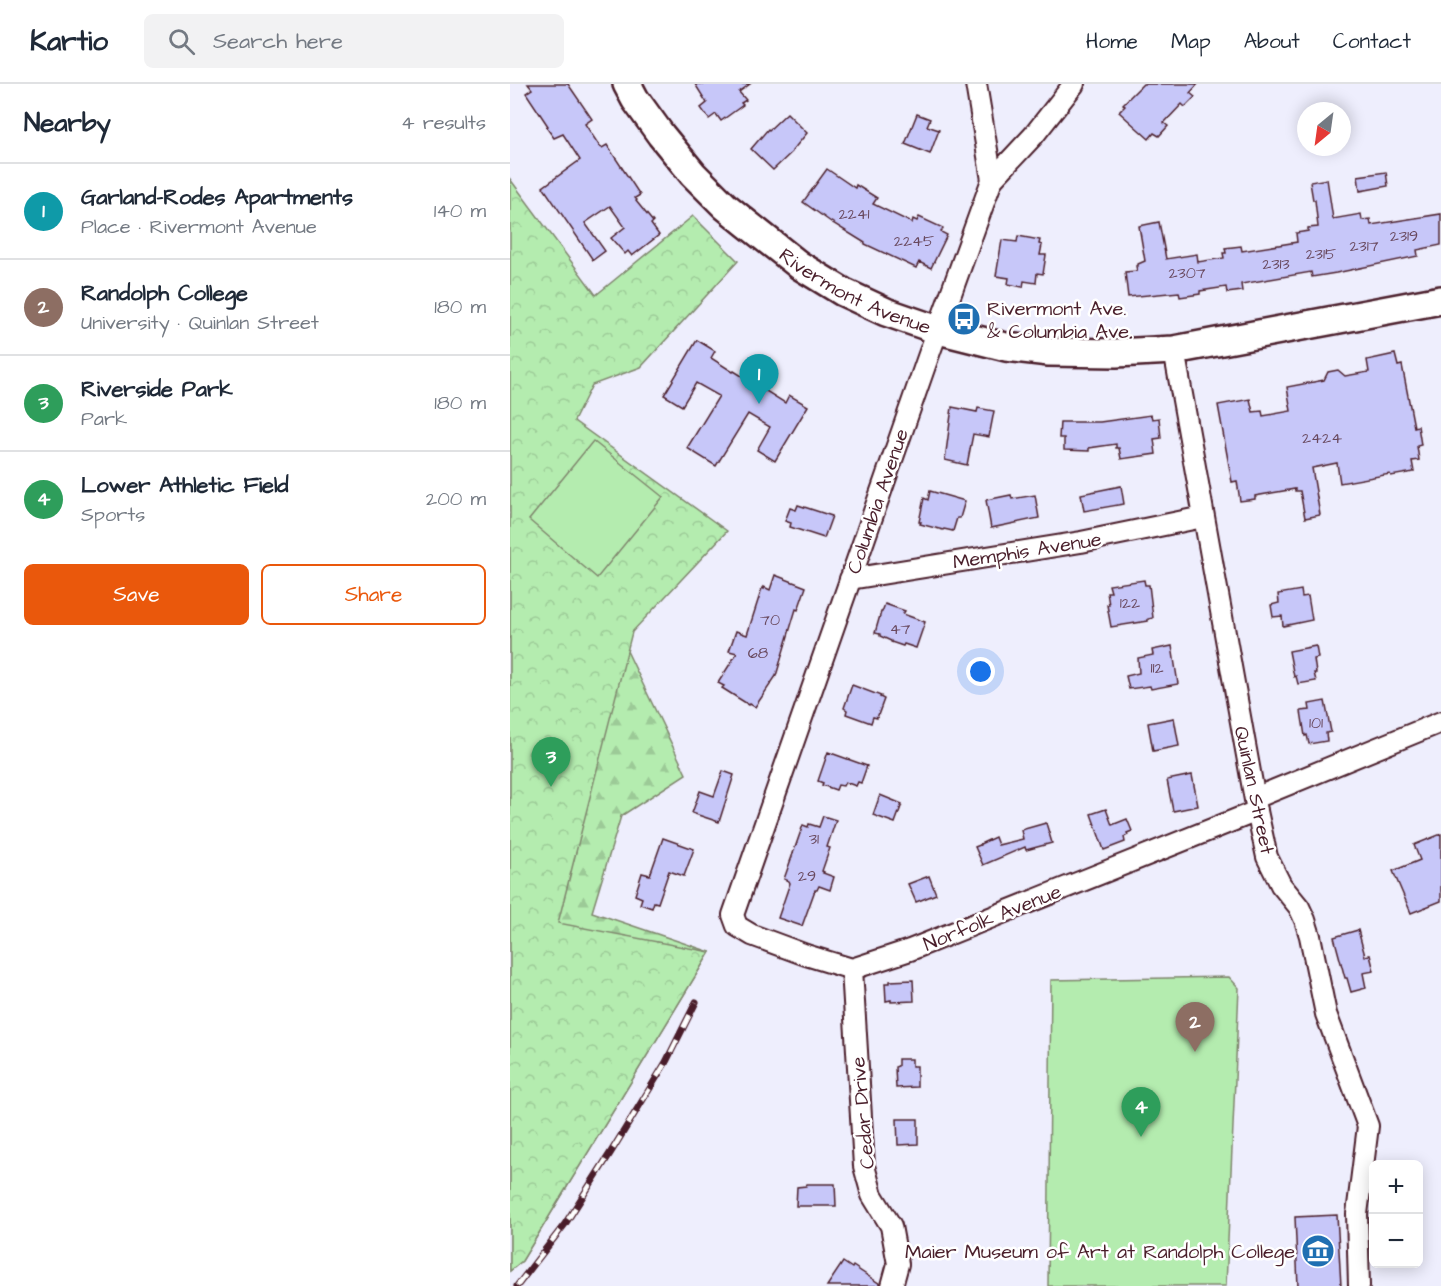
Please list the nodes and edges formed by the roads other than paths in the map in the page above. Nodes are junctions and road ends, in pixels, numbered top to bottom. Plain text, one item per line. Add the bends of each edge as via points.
1 (627, 84) edge
2 (976, 84) edge
3 (1074, 84) edge
4 (992, 180) junction
5 (1441, 300) edge
6 (938, 330) junction
7 (1174, 350) junction
8 (1203, 517) junction
9 (850, 579) junction
10 (1441, 722) edge
11 (1256, 805) junction
12 (852, 969) junction
13 (892, 1286) edge
14 (1359, 1286) edge

1 - 6 main road, Rivermont Avenue via 634,99 693,174 746,224 799,265 843,292
2 - 4 street, Columbia Avenue
3 - 4 street
4 - 6 street, Columbia Avenue
5 - 7 main road, Rivermont Avenue
6 - 7 main road, Rivermont Avenue via 1006,347 1049,352
6 - 9 street, Columbia Avenue
7 - 8 street, Quinlan Street
8 - 9 street, Memphis Avenue via 1081,543
8 - 11 street, Quinlan Street
9 - 12 street, Columbia Avenue via 733,915 737,926 752,935
10 - 11 street, Norfolk Avenue
11 - 12 street, Norfolk Avenue via 910,950
11 - 14 street, Quinlan Street via 1267,856 1305,920 1326,1014 1368,1126 1357,1214
12 - 13 street, Cedar Drive via 864,1166 872,1195 891,1226 898,1264

